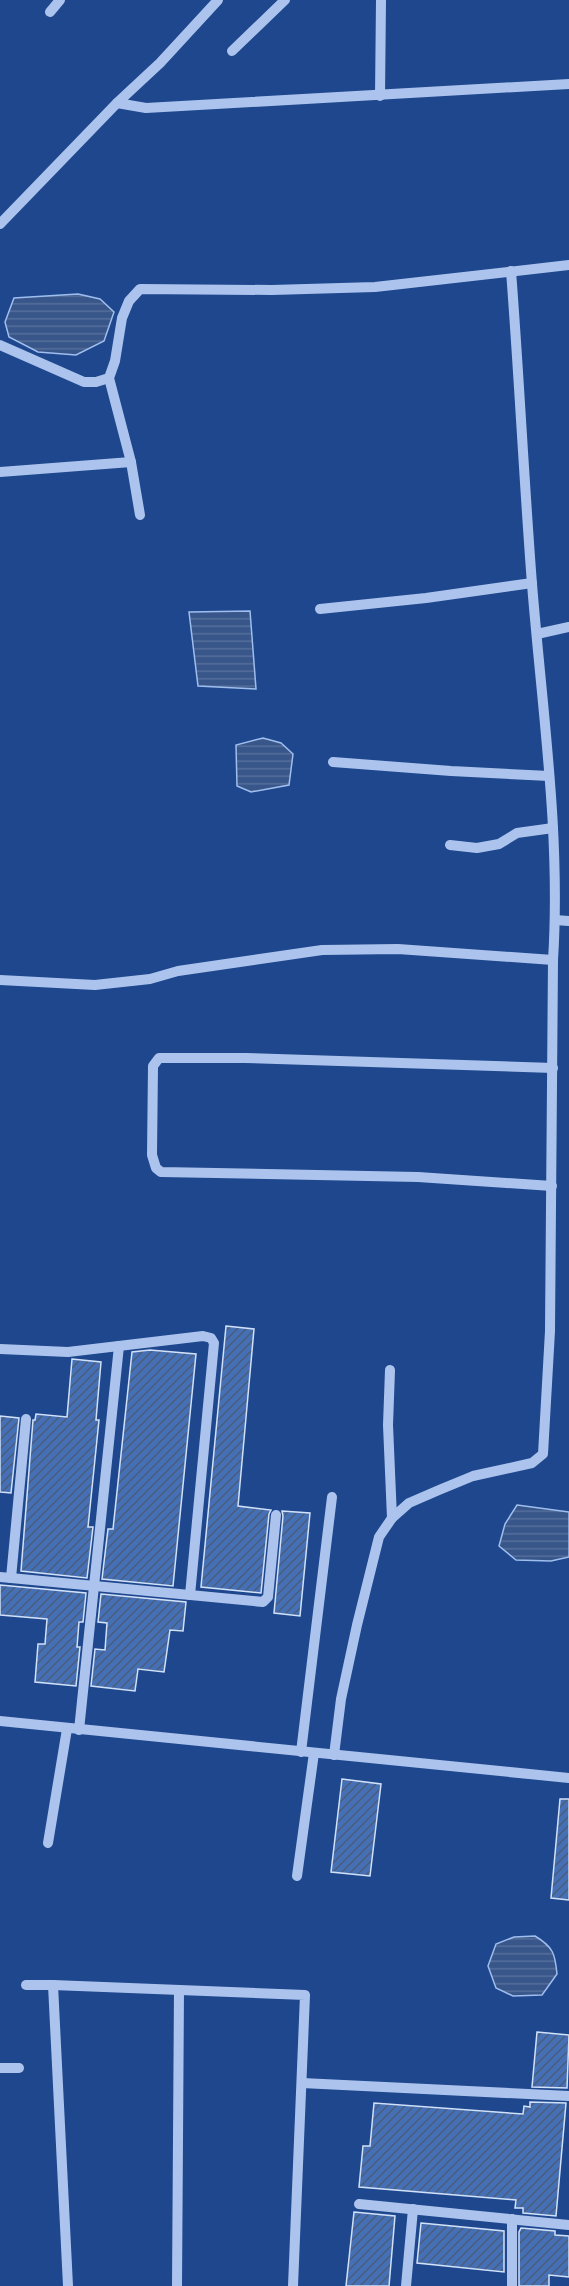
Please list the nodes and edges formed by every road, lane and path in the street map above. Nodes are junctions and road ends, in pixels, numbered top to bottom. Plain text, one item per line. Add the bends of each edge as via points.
1 (60, 0) edge
2 (218, 0) edge
3 (285, 0) edge
4 (381, 0) edge
5 (50, 12) dead end
6 (232, 51) dead end
7 (569, 84) edge
8 (380, 96) junction
9 (117, 103) junction
10 (0, 224) edge
11 (569, 265) edge
12 (511, 271) junction
13 (0, 345) edge
14 (109, 378) junction
15 (131, 462) junction
16 (0, 472) edge
17 (140, 515) dead end
18 (532, 583) junction
19 (320, 609) dead end
20 (569, 627) edge
21 (537, 634) junction
22 (333, 762) dead end
23 (549, 776) junction
24 (553, 828) junction
25 (450, 845) dead end
26 (555, 920) junction
27 (569, 921) edge
28 (553, 960) junction
29 (0, 980) edge
30 (552, 1068) junction
31 (552, 1186) junction
32 (119, 1346) junction
33 (0, 1349) edge
34 (390, 1370) dead end
35 (26, 1419) dead end
36 (332, 1497) dead end
37 (276, 1515) dead end
38 (392, 1518) junction
39 (5, 1577) edge
40 (94, 1586) junction
41 (190, 1595) junction
42 (0, 1722) edge
43 (67, 1729) junction
44 (79, 1730) junction
45 (301, 1752) junction
46 (314, 1753) junction
47 (334, 1755) junction
48 (569, 1778) edge
49 (48, 1843) dead end
50 (297, 1876) dead end
51 (26, 1985) dead end
52 (53, 1985) junction
53 (179, 1990) junction
54 (0, 2068) edge
55 (18, 2068) dead end
56 (302, 2083) junction
57 (569, 2096) edge
58 (359, 2204) dead end
59 (413, 2209) junction
60 (513, 2219) junction
61 (569, 2225) edge
62 (68, 2286) edge
63 (177, 2286) edge
64 (292, 2286) edge
65 (406, 2286) edge
66 (512, 2286) edge

1 - 5 street
2 - 9 street
3 - 6 street
4 - 8 street
7 - 8 street
8 - 9 street via 146,108
9 - 10 street
11 - 12 street
12 - 14 street via 375,287 140,289 129,301 122,318
12 - 18 street
13 - 14 street via 84,382
14 - 15 street
15 - 16 street
15 - 17 street
18 - 19 street
18 - 21 street
20 - 21 street
21 - 23 street
22 - 23 street
23 - 24 street
24 - 25 street via 517,833 499,844 477,848
24 - 26 street
26 - 27 street
26 - 28 street
28 - 29 street via 398,949 322,950 95,985
28 - 30 street
30 - 31 street
30 - 31 street via 159,1058 153,1066 152,1155 161,1172 418,1177
31 - 38 street via 543,1454 532,1463 473,1476 439,1490 409,1503
32 - 33 street via 68,1352
32 - 40 street
32 - 41 street via 204,1336 214,1342
34 - 38 street
35 - 39 street
36 - 45 street
37 - 41 street via 266,1600
38 - 47 street via 379,1537 360,1614 341,1699
39 - 40 street
40 - 41 street
40 - 44 street
42 - 43 street
43 - 44 street
43 - 49 street
44 - 45 street
45 - 46 street
46 - 47 street
46 - 50 street
47 - 48 street
51 - 52 street
52 - 53 street
52 - 62 street
53 - 56 street via 305,1995
53 - 63 street
54 - 55 street
56 - 57 street
56 - 64 street
58 - 59 street
59 - 60 street
59 - 65 street
60 - 61 street
60 - 66 street

